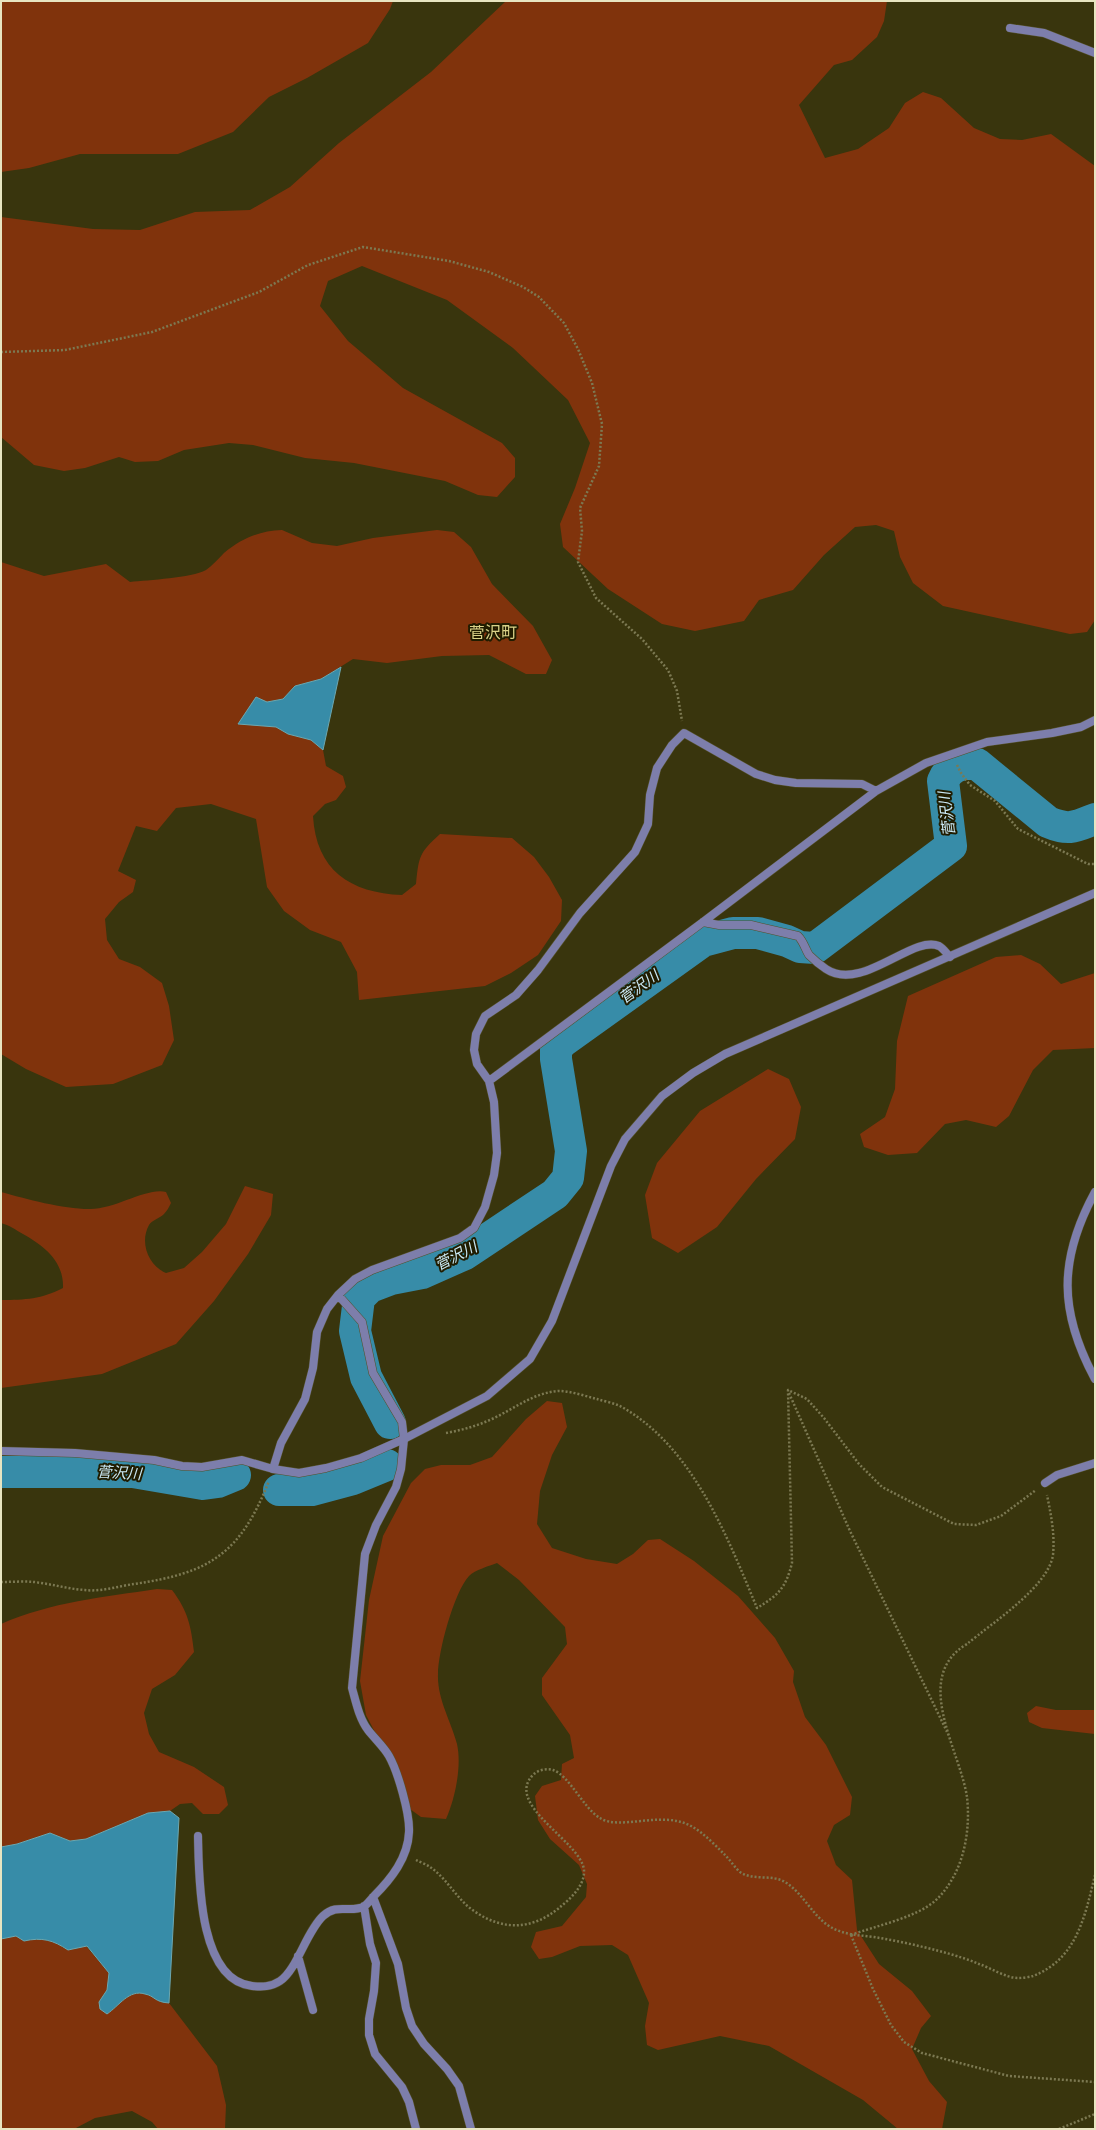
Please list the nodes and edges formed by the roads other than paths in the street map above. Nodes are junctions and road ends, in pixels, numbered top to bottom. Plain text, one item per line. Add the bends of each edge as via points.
1 (1010, 28) dead end
2 (1095, 53) edge
3 (1095, 720) edge
4 (876, 791) junction
5 (1095, 893) edge
6 (704, 922) junction
7 (950, 957) junction
8 (489, 1081) junction
9 (1095, 1192) edge
10 (338, 1296) junction
11 (1095, 1380) edge
12 (404, 1439) junction
13 (1, 1450) edge
14 (1095, 1463) edge
15 (273, 1469) junction
16 (1045, 1483) road end
17 (198, 1836) dead end
18 (372, 1898) junction
19 (364, 1906) junction
20 (298, 1956) junction
21 (313, 2010) dead end
22 (416, 2129) edge
23 (471, 2129) edge

1 - 2 street via 1044,33
3 - 4 street via 1052,733 987,742 926,763
4 - 6 street
4 - 8 street via 862,784 796,783 769,778 756,774 684,733 672,745 658,768 650,795 648,824 635,852 580,913 516,995 485,1016 476,1034 474,1050 477,1064
5 - 7 street
6 - 7 street via 751,925 798,936 809,954 826,969 842,975 860,973 927,944 939,946
6 - 8 street
7 - 12 street via 725,1054 662,1096 625,1139 611,1166 552,1321 530,1359 487,1396
8 - 10 street via 494,1102 497,1154 485,1207 474,1228 460,1238 372,1270 355,1279
9 - 11 street via 1080,1218 1067,1280 1068,1310 1076,1338
10 - 12 street via 362,1322 373,1373 402,1422
10 - 15 street via 327,1309 317,1332 314,1368 305,1399 281,1443
12 - 15 street via 361,1458 326,1468 299,1473
12 - 18 street via 396,1487 376,1525 365,1554 352,1688 367,1729 389,1756 408,1816 409,1832 404,1855 392,1876
13 - 15 street via 76,1453 154,1460 182,1466 242,1460
14 - 16 street via 1057,1475
17 - 20 street via 199,1886 203,1918 218,1963 230,1978 242,1985 272,1986 282,1980
18 - 19 street
18 - 23 street via 398,1964 412,2026 459,2086
19 - 20 street via 337,1908 325,1914 313,1926
19 - 22 street via 376,1963 368,2019 369,2035 375,2054 402,2087
20 - 21 street

